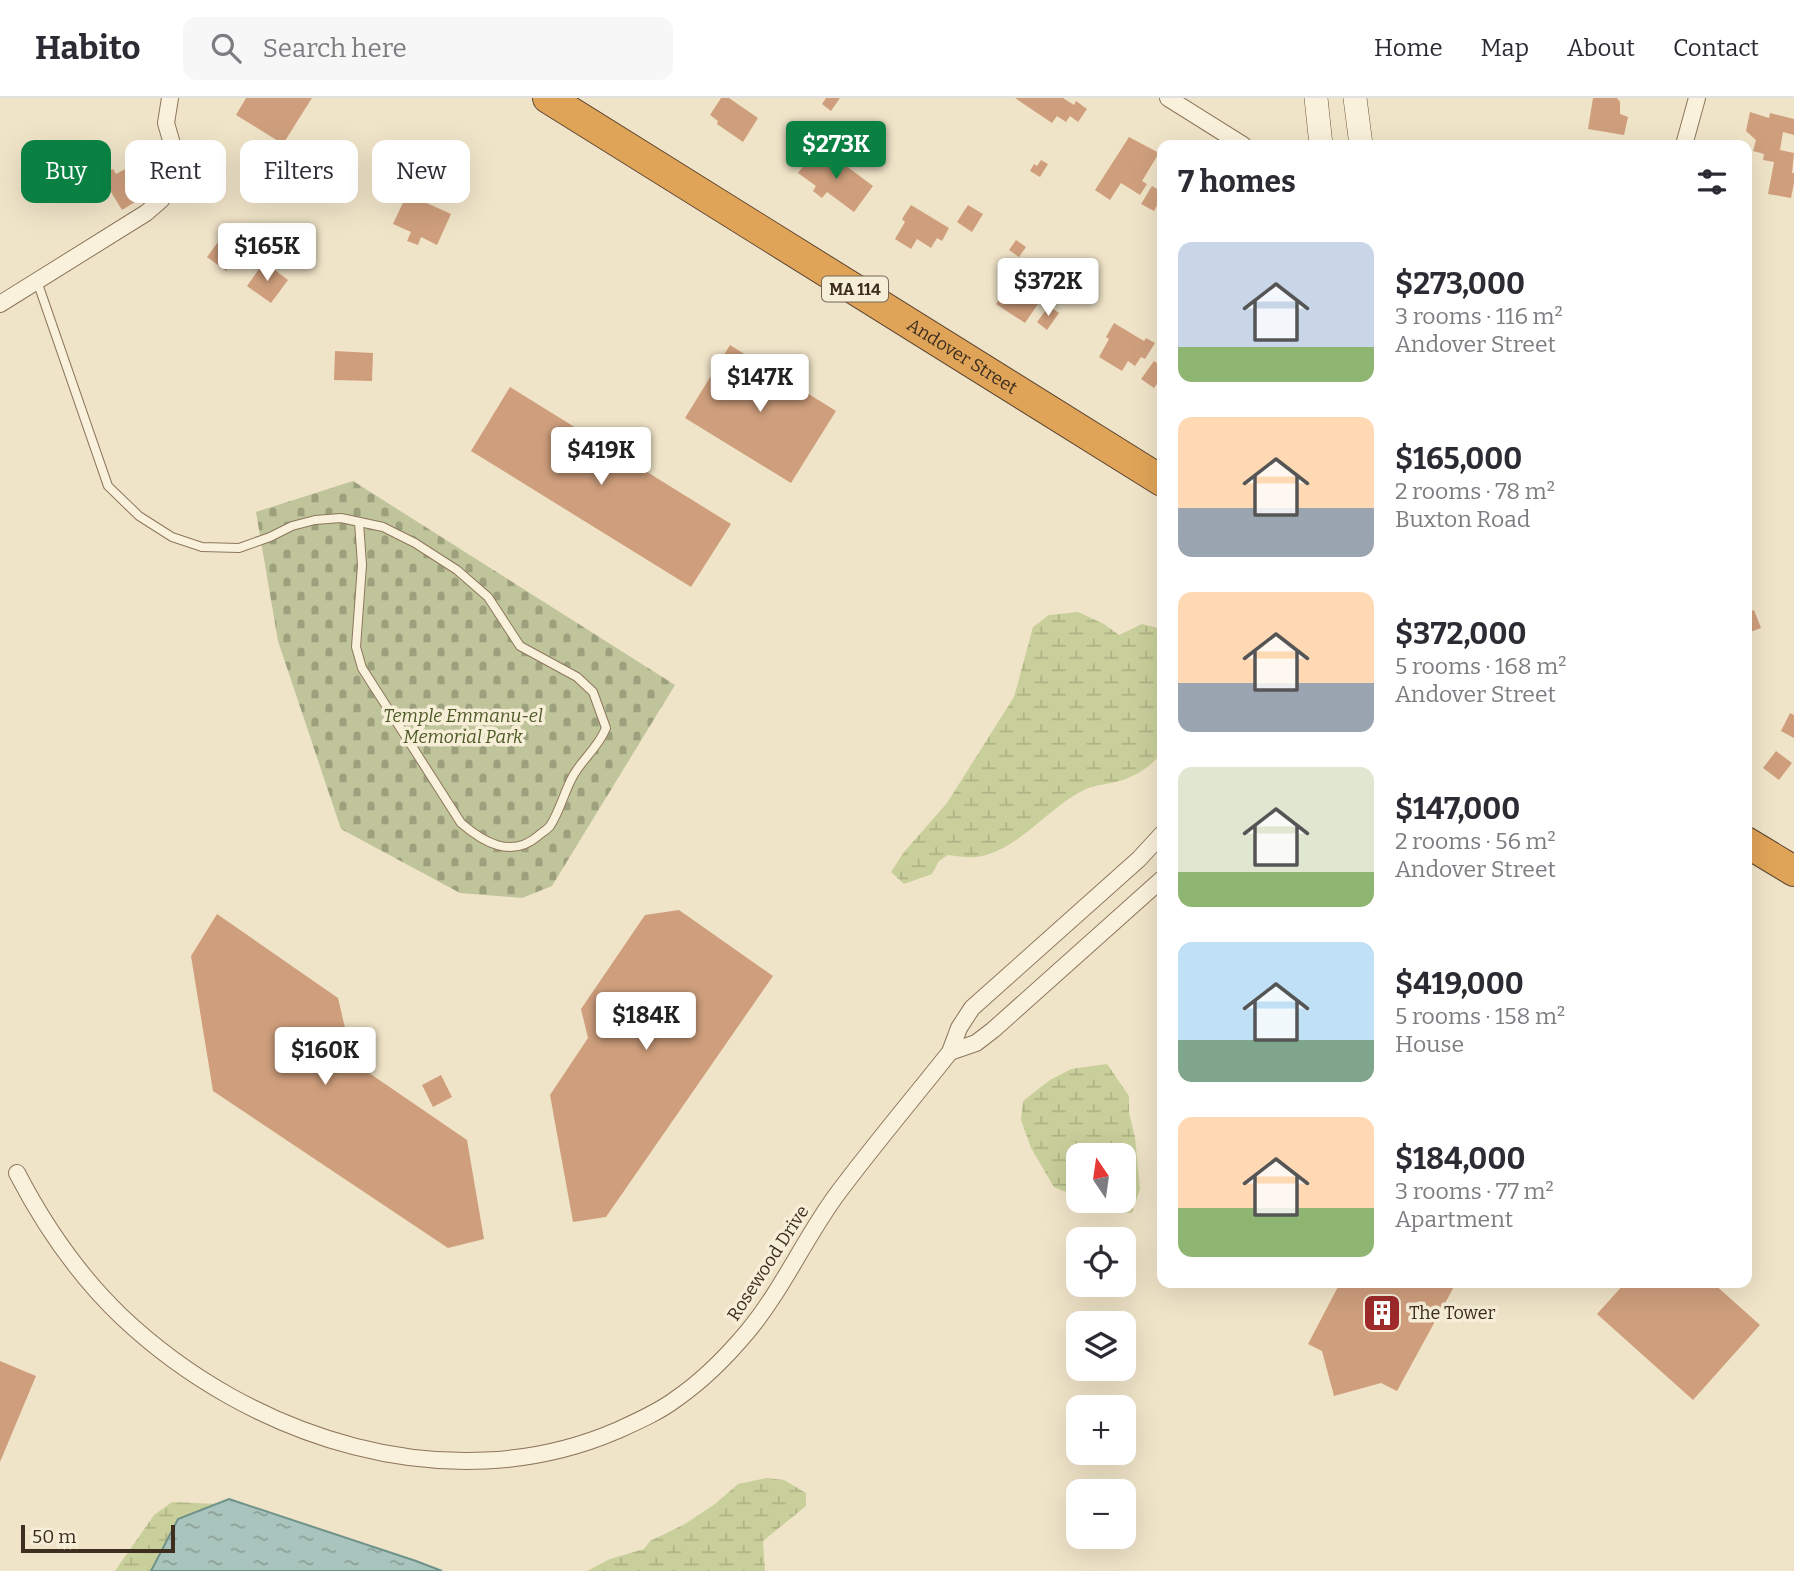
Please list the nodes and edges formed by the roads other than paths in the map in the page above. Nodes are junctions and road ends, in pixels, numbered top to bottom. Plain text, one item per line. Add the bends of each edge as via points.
1 (170, 98) edge
2 (548, 98) edge
3 (1168, 98) edge
4 (1316, 98) edge
5 (1355, 98) edge
6 (1697, 98) edge
7 (1235, 140) edge
8 (1320, 140) edge
9 (1360, 140) edge
10 (1685, 140) edge
11 (37, 281) junction
12 (0, 304) edge
13 (1157, 478) edge
14 (359, 522) junction
15 (1157, 839) edge
16 (1752, 846) edge
17 (1794, 871) edge
18 (1157, 883) edge
19 (950, 1052) junction
20 (17, 1173) dead end

1 - 11 street via 166,123 179,168 161,200
2 - 13 highway, Andover Street / MA 114
3 - 7 street
4 - 8 main road
5 - 9 main road
6 - 10 street
11 - 12 street
11 - 14 lane via 108,486 139,516 172,537 202,547 239,548 315,520
14 - 14 lane via 383,527 457,570 488,597 520,646 577,677 593,692 606,727 600,743 574,774 549,826 530,843 496,846 461,823 362,668 356,648 362,565
15 - 19 street, Rosewood Drive via 972,1008
16 - 17 highway
18 - 19 street, Rosewood Drive via 993,1030 976,1043
19 - 20 street, Rosewood Drive via 836,1196 748,1332 713,1367 676,1400 632,1424 590,1442 507,1460 425,1460 342,1444 235,1400 160,1348 93,1288 38,1214

